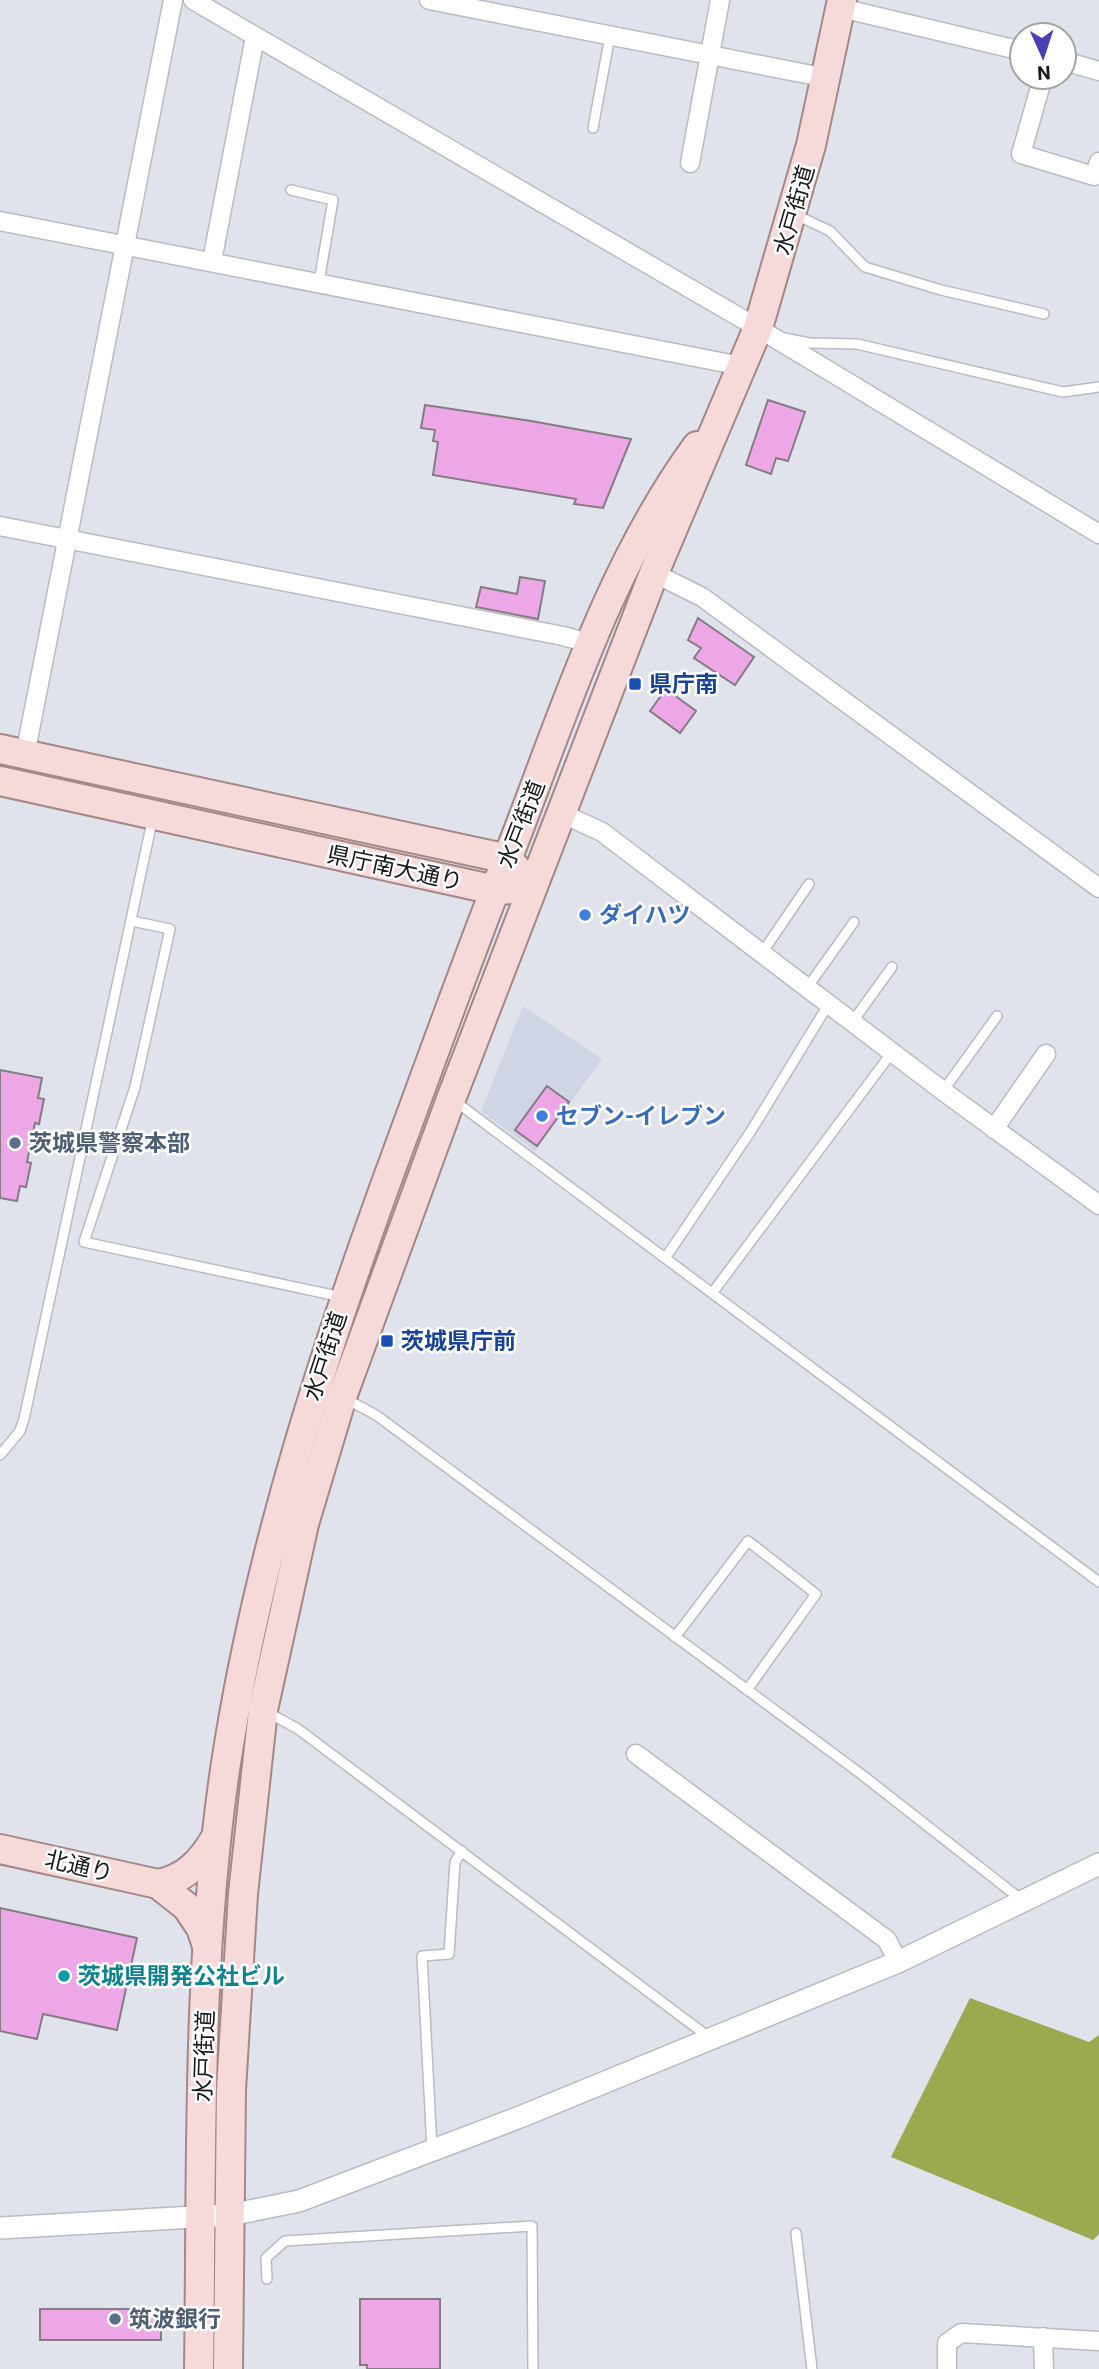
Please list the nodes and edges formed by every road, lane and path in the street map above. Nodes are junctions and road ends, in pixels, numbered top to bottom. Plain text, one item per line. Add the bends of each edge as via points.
1 (173, 0) edge
2 (193, 0) edge
3 (429, 0) edge
4 (720, 0) edge
5 (842, 4) edge
6 (515, 8) edge
7 (610, 36) junction
8 (255, 37) junction
9 (1008, 47) edge
10 (711, 56) junction
11 (1078, 65) edge
12 (1099, 71) edge
13 (827, 78) junction
14 (1039, 91) edge
15 (593, 128) dead end
16 (1099, 162) edge
17 (690, 163) dead end
18 (291, 190) dead end
19 (793, 214) junction
20 (0, 222) edge
21 (126, 246) junction
22 (212, 261) junction
23 (319, 282) junction
24 (1044, 314) dead end
25 (763, 332) junction
26 (741, 366) junction
27 (1099, 387) edge
28 (721, 412) junction
29 (0, 526) edge
30 (1099, 534) edge
31 (69, 540) junction
32 (654, 573) junction
33 (589, 643) junction
34 (13, 752) edge
35 (0, 781) edge
36 (561, 813) junction
37 (154, 815) junction
38 (508, 859) junction
39 (809, 884) dead end
40 (533, 888) junction
41 (1099, 888) edge
42 (495, 890) junction
43 (132, 921) junction
44 (854, 922) dead end
45 (762, 953) junction
46 (892, 967) dead end
47 (807, 988) junction
48 (828, 1004) junction
49 (997, 1016) dead end
50 (853, 1021) junction
51 (893, 1051) junction
52 (1046, 1054) dead end
53 (943, 1091) junction
54 (451, 1099) junction
55 (994, 1129) junction
56 (1099, 1205) edge
57 (666, 1258) junction
58 (713, 1292) junction
59 (344, 1298) junction
60 (326, 1352) junction
61 (354, 1363) junction
62 (342, 1397) junction
63 (0, 1455) edge
64 (1099, 1582) edge
65 (675, 1637) junction
66 (747, 1690) junction
67 (263, 1710) junction
68 (636, 1754) dead end
69 (218, 1832) junction
70 (0, 1849) edge
71 (462, 1852) junction
72 (1099, 1864) edge
73 (158, 1884) junction
74 (1024, 1902) junction
75 (208, 1948) junction
76 (898, 1962) junction
77 (712, 2039) junction
78 (432, 2150) junction
79 (230, 2215) junction
80 (199, 2216) junction
81 (0, 2228) edge
82 (796, 2233) dead end
83 (267, 2279) dead end
84 (1043, 2337) junction
85 (1099, 2341) edge
86 (199, 2369) edge
87 (228, 2369) edge
88 (533, 2369) edge
89 (812, 2369) edge
90 (947, 2369) edge
91 (1044, 2369) edge

1 - 21 street
2 - 8 street
3 - 6 street
4 - 10 street
5 - 9 street
5 - 13 main road, 水戸街道
6 - 7 street
7 - 10 street
7 - 15 lane
8 - 22 street
8 - 25 street
10 - 13 street
10 - 17 street
11 - 12 street
13 - 19 main road, 水戸街道
14 - 16 street via 1021,154 1094,176
18 - 23 lane via 333,200
19 - 24 lane via 830,231 865,267
19 - 25 main road, 水戸街道
20 - 21 street
21 - 22 street
21 - 31 street
22 - 23 street
23 - 26 street
25 - 26 main road, 水戸街道
25 - 27 lane via 809,343 857,344 1063,392
25 - 30 street
26 - 28 main road, 水戸街道
28 - 32 main road, 水戸街道
28 - 33 main road, 水戸街道 via 670,483
29 - 31 street
31 - 33 street
31 - 34 street
32 - 36 main road, 水戸街道
32 - 41 street via 702,597
33 - 38 main road, 水戸街道
34 - 38 main road, 県庁南大通り
35 - 37 main road, 県庁南大通り
36 - 40 main road, 水戸街道
36 - 45 street via 602,832
37 - 42 main road, 県庁南大通り
37 - 43 lane
38 - 40 main road
38 - 42 main road, 水戸街道
39 - 45 lane
40 - 42 main road, 県庁南大通り
40 - 54 main road, 水戸街道
42 - 59 main road, 水戸街道
43 - 59 lane via 170,929 135,1087 84,1242
43 - 63 lane via 23,1419 20,1431
44 - 47 lane
45 - 47 street
46 - 50 lane
47 - 48 street
48 - 50 street
48 - 57 lane
49 - 53 lane
50 - 51 street
51 - 53 street
51 - 58 lane
52 - 55 street
53 - 55 street
54 - 57 lane
54 - 61 main road, 水戸街道
55 - 56 street
57 - 58 lane
58 - 64 lane
59 - 60 main road, 水戸街道
60 - 61 main road
60 - 69 main road, 水戸街道 via 264,1564
61 - 62 main road, 水戸街道
62 - 65 lane via 376,1415
62 - 67 main road, 水戸街道 via 301,1535
65 - 66 lane
65 - 66 lane via 748,1541 817,1594
66 - 74 lane
67 - 71 lane via 298,1728
67 - 79 main road, 水戸街道 via 234,2016
68 - 76 street via 887,1940
69 - 73 main road via 192,1869
69 - 75 main road, 水戸街道
70 - 73 main road, 北通り
71 - 77 lane
71 - 78 lane via 455,1862 449,1954 422,1956
72 - 74 street
73 - 75 main road via 195,1917
74 - 76 street
75 - 80 main road, 水戸街道
76 - 77 street
77 - 78 street
78 - 79 street via 299,2201
79 - 80 street
79 - 87 main road, 水戸街道
80 - 81 street
80 - 86 main road, 水戸街道
82 - 89 lane
83 - 88 lane via 266,2258 285,2241 532,2227
84 - 85 street
84 - 90 street via 961,2333 947,2343
84 - 91 street

